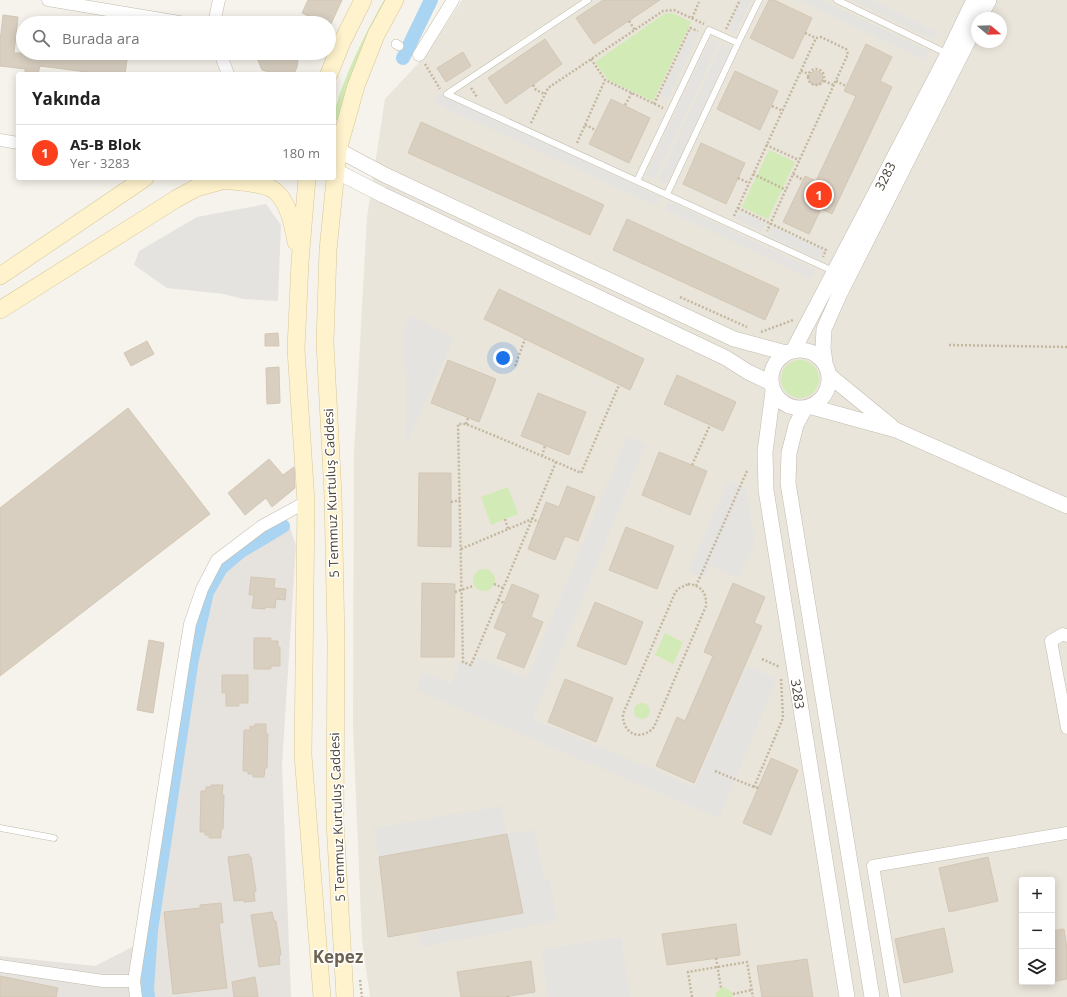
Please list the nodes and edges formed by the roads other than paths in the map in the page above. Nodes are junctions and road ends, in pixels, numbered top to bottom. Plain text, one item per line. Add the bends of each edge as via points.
1 (53, 0) edge
2 (219, 0) edge
3 (363, 0) edge
4 (395, 0) edge
5 (453, 0) edge
6 (588, 0) edge
7 (759, 0) edge
8 (837, 0) edge
9 (974, 0) edge
10 (988, 0) edge
11 (982, 12) edge
12 (145, 16) edge
13 (216, 16) edge
14 (971, 35) edge
15 (342, 42) junction
16 (738, 43) junction
17 (336, 50) edge
18 (948, 54) junction
19 (419, 55) road end
20 (336, 57) edge
21 (223, 60) edge
22 (329, 60) edge
23 (335, 60) edge
24 (227, 72) edge
25 (320, 72) edge
26 (330, 72) edge
27 (0, 140) edge
28 (16, 143) edge
29 (336, 150) edge
30 (336, 172) edge
31 (142, 180) edge
32 (224, 180) edge
33 (233, 180) edge
34 (307, 180) edge
35 (334, 180) edge
36 (637, 181) junction
37 (667, 194) junction
38 (300, 262) junction
39 (832, 270) junction
40 (1, 275) edge
41 (0, 310) edge
42 (790, 352) junction
43 (827, 369) junction
44 (772, 387) junction
45 (808, 408) junction
46 (896, 430) junction
47 (306, 502) junction
48 (1067, 506) edge
49 (1067, 636) edge
50 (1067, 728) edge
51 (0, 828) edge
52 (1067, 833) edge
53 (54, 838) dead end
54 (0, 966) edge
55 (134, 981) junction
56 (136, 997) edge
57 (322, 997) edge
58 (345, 997) edge
59 (847, 997) edge
60 (872, 997) edge
61 (895, 997) edge

1 - 12 street
2 - 13 street
3 - 15 main road
4 - 29 main road, 5 Temmuz Kurtuluş Caddesi via 376,35 356,86
5 - 19 street
6 - 36 lane via 447,94
7 - 16 lane
8 - 18 lane
9 - 18 street, 3283
10 - 11 street
14 - 43 street, 3283 via 840,292 824,329 823,348
15 - 17 main road
15 - 20 main road
16 - 36 lane via 709,30
16 - 37 lane
18 - 39 street, 3283
21 - 24 street
22 - 25 main road
23 - 26 main road
27 - 28 street
29 - 42 street via 734,339
30 - 44 street via 726,358
31 - 40 main road
32 - 41 main road via 196,188 176,199
33 - 38 main road via 264,186 274,191 283,201 292,219
34 - 38 main road, 5 Temmuz Kurtuluş Caddesi
35 - 58 main road, 5 Temmuz Kurtuluş Caddesi via 328,250 325,343 333,503 336,641 335,822
36 - 37 lane
37 - 39 lane
38 - 47 main road, 5 Temmuz Kurtuluş Caddesi via 296,349
39 - 42 street, 3283
42 - 43 street via 800,350 814,353
42 - 44 street via 776,363 771,376
43 - 45 street via 827,391 818,403
43 - 46 street
44 - 45 street via 776,396 786,405 799,409
44 - 59 street, 3283 via 765,452 766,490
45 - 46 street
45 - 60 street, 3283 via 796,425 789,453 788,483
46 - 48 street
47 - 55 street via 262,526 217,560 202,589 190,624 185,652
47 - 57 main road, 5 Temmuz Kurtuluş Caddesi via 303,755
49 - 50 street via 1063,634 1051,641
51 - 53 lane
52 - 61 street via 873,866
54 - 55 street via 103,981
55 - 56 street

